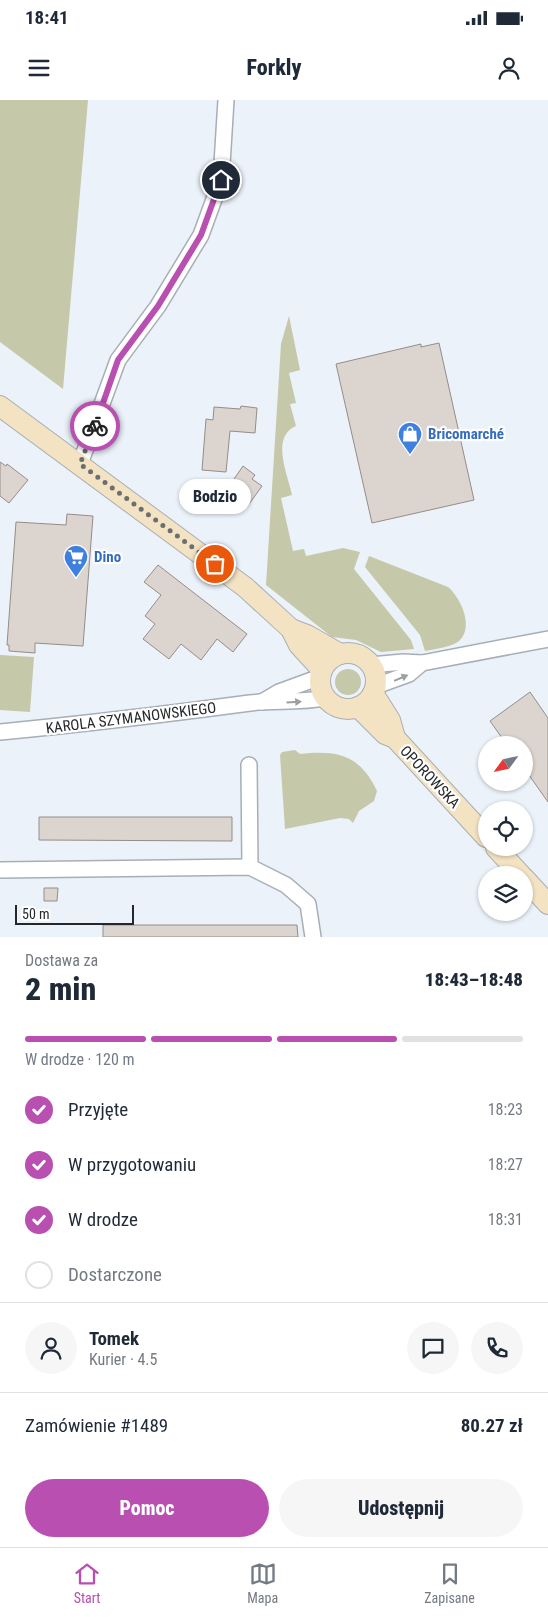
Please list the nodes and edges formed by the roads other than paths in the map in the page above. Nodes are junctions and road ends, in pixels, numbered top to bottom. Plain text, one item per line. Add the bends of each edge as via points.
1 (226, 100) edge
2 (0, 406) edge
3 (80, 464) junction
4 (291, 630) junction
5 (548, 640) edge
6 (340, 654) junction
7 (422, 663) junction
8 (371, 665) junction
9 (321, 673) junction
10 (374, 690) junction
11 (325, 698) junction
12 (262, 702) junction
13 (358, 708) junction
14 (0, 732) edge
15 (395, 738) junction
16 (249, 765) dead end
17 (478, 828) edge
18 (503, 856) edge
19 (513, 866) edge
20 (250, 867) junction
21 (0, 870) edge
22 (533, 888) edge
23 (548, 904) edge
24 (313, 937) edge

1 - 3 street via 221,180 201,235 158,306 118,360
2 - 3 street
3 - 4 street via 245,587
4 - 6 street via 307,635
4 - 9 street
5 - 7 street
6 - 8 street via 357,655
6 - 9 street via 330,660
7 - 8 street
10 -> 7 street via 409,674
8 - 10 street via 375,675
9 - 11 street via 321,690
9 - 12 street, KAROLA SZYMANOWSKIEGO
10 - 13 street
10 - 15 street, OPOROWSKA via 390,720
12 -> 11 street, KAROLA SZYMANOWSKIEGO via 292,703
11 - 13 street via 343,709
12 - 14 street, KAROLA SZYMANOWSKIEGO via 92,724
13 - 15 street, OPOROWSKA via 385,734
15 - 17 street, OPOROWSKA
16 - 20 street
18 - 19 street
20 - 21 street
20 - 24 street via 286,885 308,904
22 - 23 street

